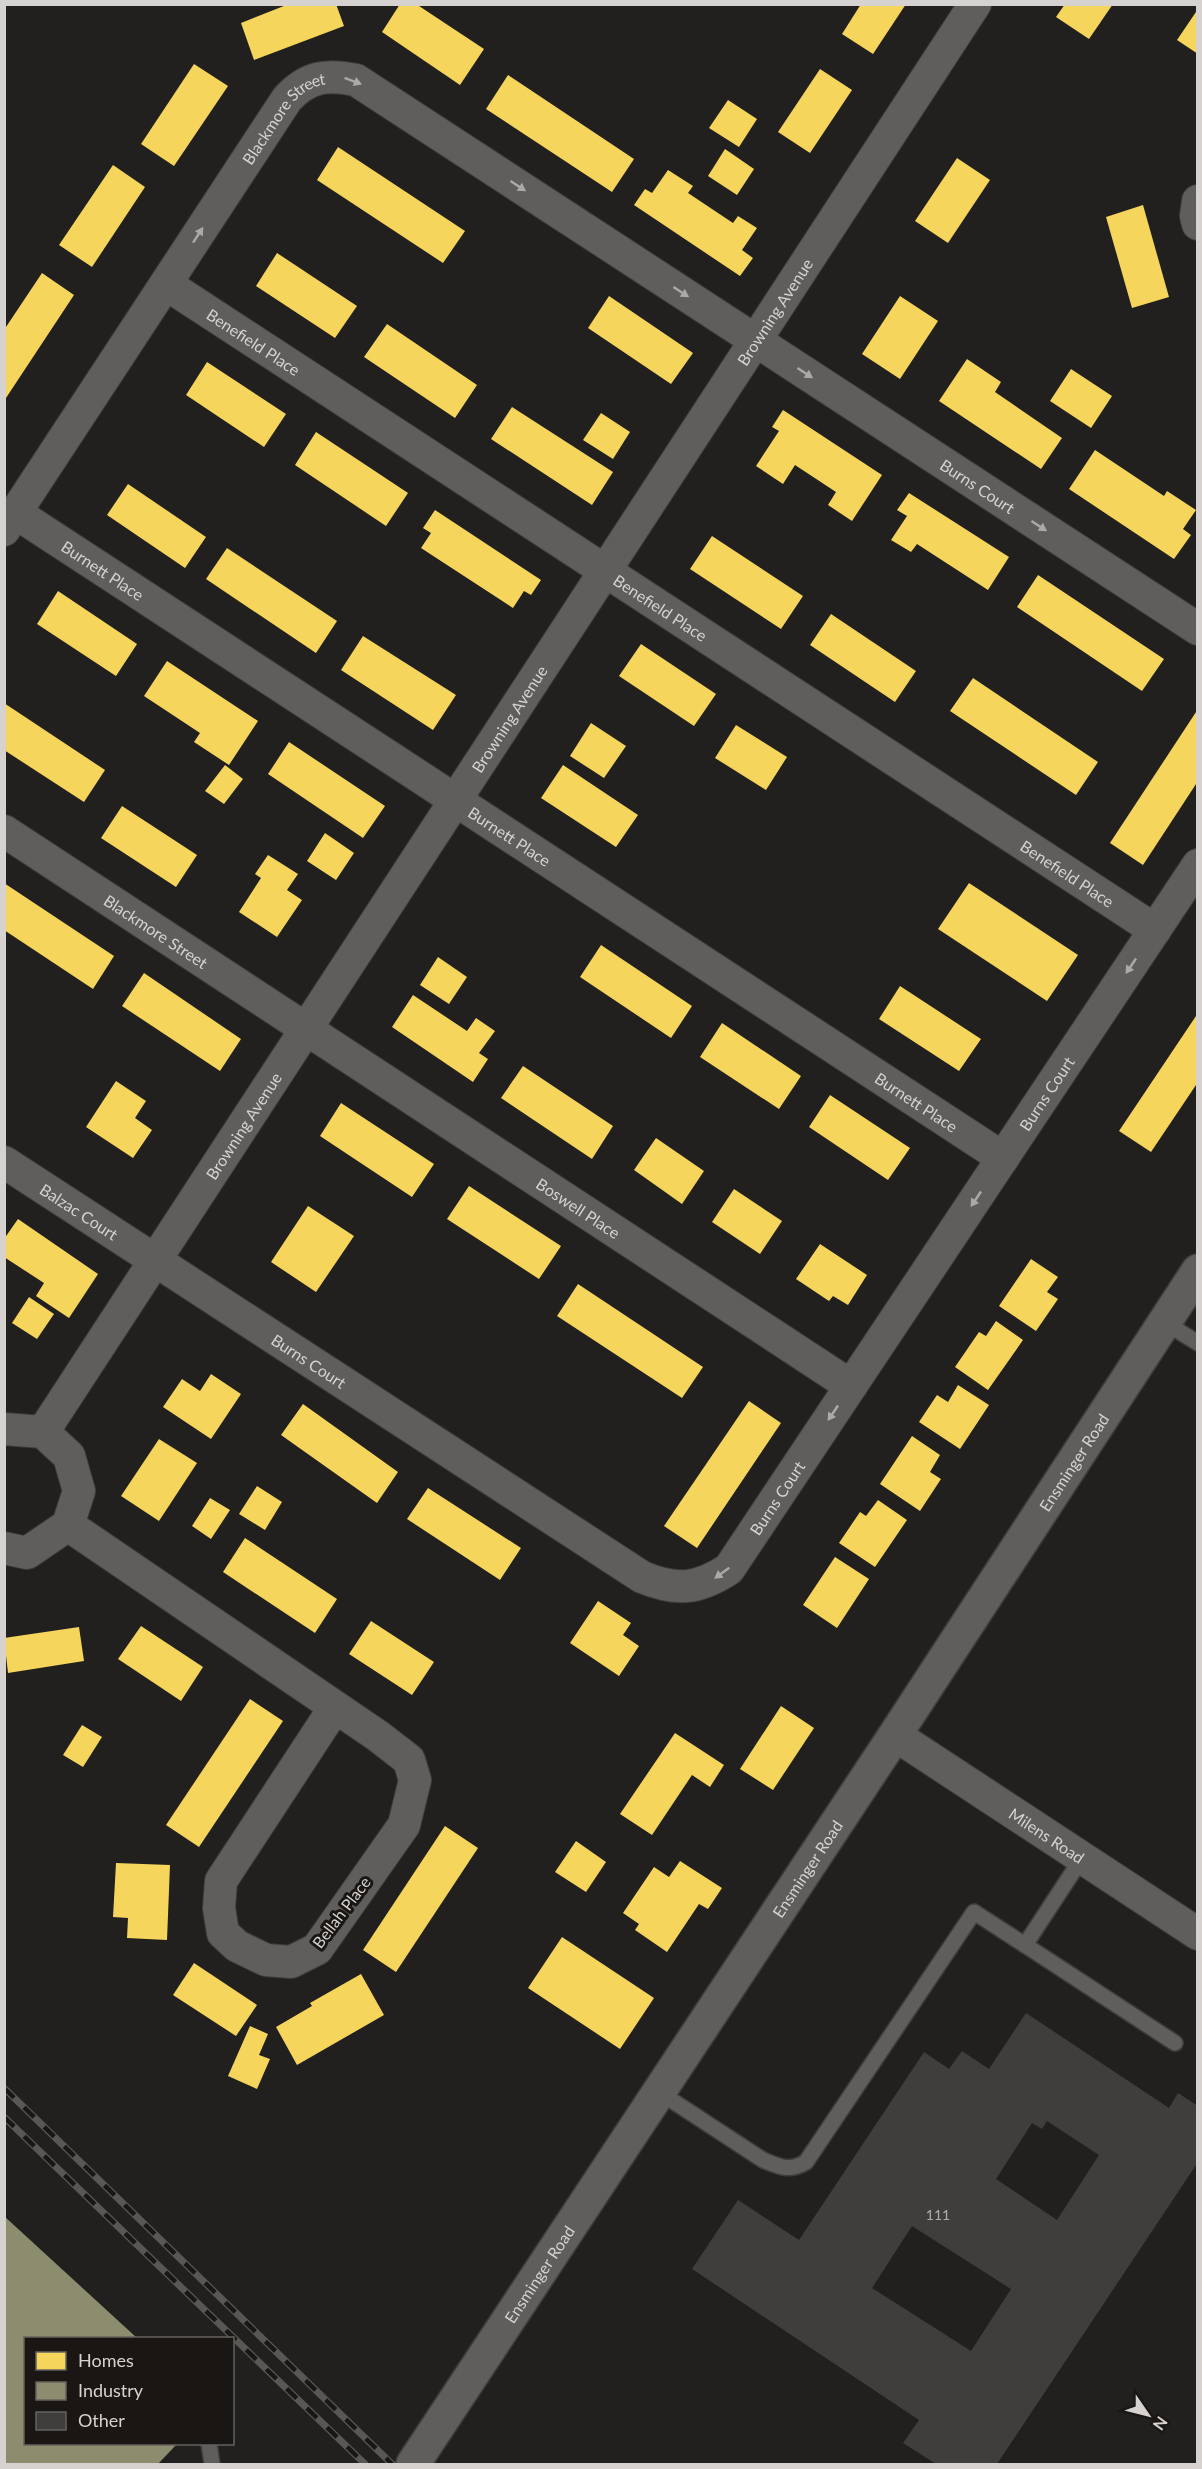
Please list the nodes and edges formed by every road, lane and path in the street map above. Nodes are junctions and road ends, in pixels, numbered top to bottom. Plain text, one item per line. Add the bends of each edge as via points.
1 (975, 4) edge
2 (1197, 201) edge
3 (1197, 224) edge
4 (166, 284) junction
5 (756, 341) junction
6 (10, 522) edge
7 (606, 572) junction
8 (1197, 629) edge
9 (456, 801) junction
10 (4, 831) edge
11 (1197, 865) edge
12 (1155, 930) junction
13 (307, 1030) junction
14 (1003, 1158) junction
15 (4, 1162) edge
16 (156, 1261) junction
17 (1197, 1271) edge
18 (1164, 1322) junction
19 (1197, 1343) edge
20 (851, 1386) junction
21 (4, 1429) edge
22 (43, 1432) junction
23 (68, 1525) junction
24 (4, 1548) edge
25 (335, 1707) junction
26 (895, 1735) junction
27 (1082, 1858) junction
28 (1197, 1934) edge
29 (1025, 1944) junction
30 (1176, 2043) dead end
31 (659, 2092) junction
32 (209, 2445) edge
33 (212, 2464) edge
34 (413, 2464) edge

1 - 5 street, Browning Avenue
2 - 3 street
4 -> 5 street, Blackmore Street via 287,99 313,79 335,75 356,81
4 - 6 street, Blackmore Street
4 - 7 street, Benefield Place
5 - 7 street, Browning Avenue
5 -> 8 street, Burns Court
6 - 9 street, Burnett Place
7 - 9 street, Browning Avenue
7 - 12 street, Benefield Place
9 - 13 street, Browning Avenue
9 - 14 street, Burnett Place
10 - 13 street, Blackmore Street
11 - 12 street, Burns Court
12 -> 14 street, Burns Court
13 - 16 street, Browning Avenue
13 - 20 street, Boswell Place
14 -> 20 street, Burns Court
15 - 16 street, Balzac Court
20 -> 16 street, Burns Court via 729,1569 710,1582 688,1587 664,1586 642,1577
16 - 22 street, Browning Avenue
17 - 18 street, Ensminger Road
18 - 19 lane
18 - 26 street, Ensminger Road
21 - 22 street
22 - 23 street via 69,1456 79,1491
23 - 24 street via 27,1552
23 - 25 street, Bellah Place
25 - 25 street, Bellah Place via 409,1760 416,1780 404,1825 316,1949 291,1962 266,1960 237,1946 223,1933 219,1908 221,1881
26 - 27 street, Milens Road
26 - 31 street, Ensminger Road
27 - 28 street, Milens Road
27 - 29 lane
29 - 30 lane
29 - 31 lane via 974,1912 806,2162 798,2167 779,2167 763,2160
31 - 34 street, Ensminger Road
32 - 33 lane

